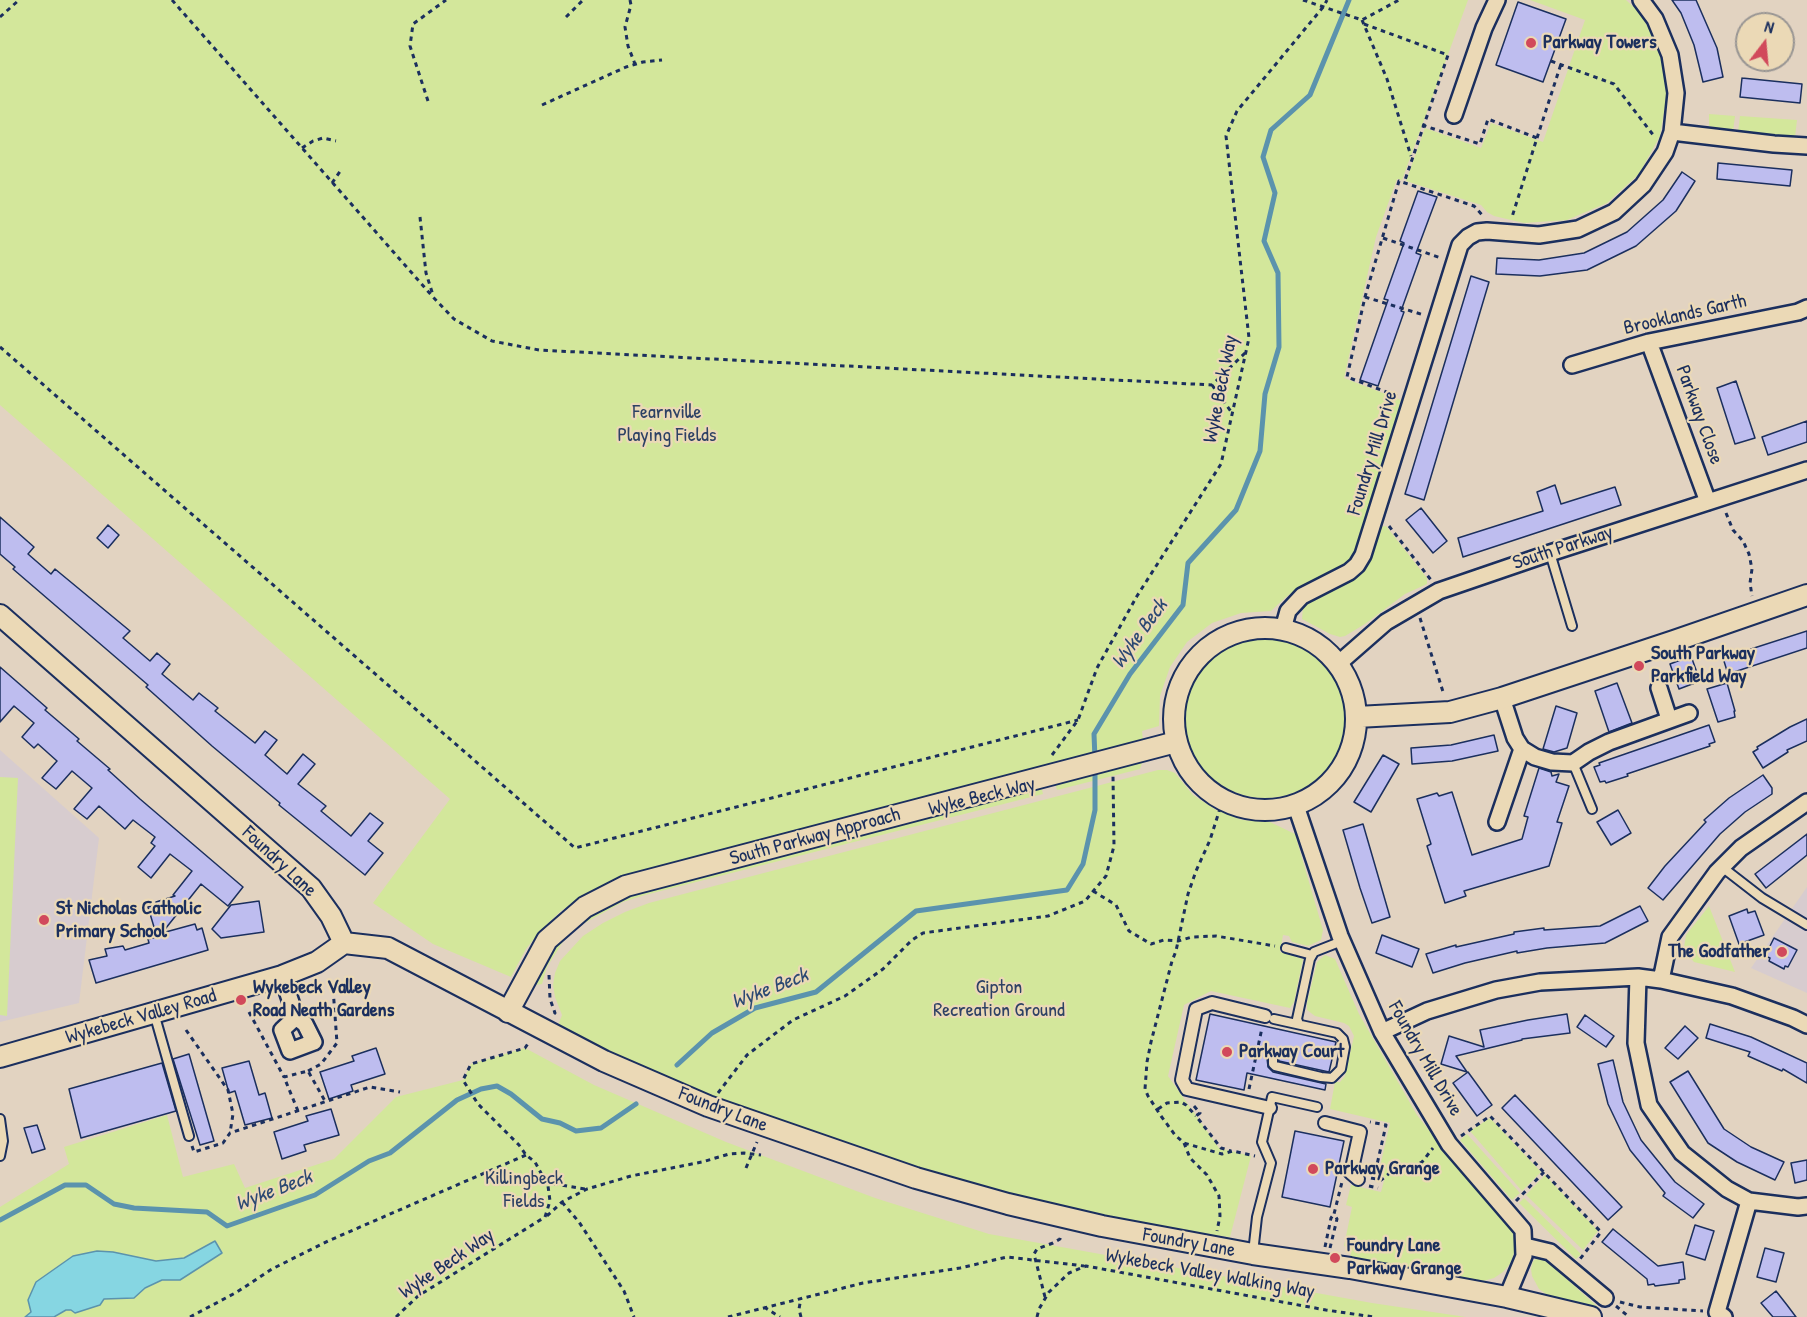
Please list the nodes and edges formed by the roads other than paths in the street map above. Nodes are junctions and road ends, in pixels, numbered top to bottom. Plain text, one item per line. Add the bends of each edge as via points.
1 (1497, 0) edge
2 (1641, 0) edge
3 (1454, 116) dead end
4 (1672, 132) junction
5 (1807, 146) edge
6 (1807, 308) edge
7 (1649, 342) junction
8 (1572, 364) dead end
9 (1807, 470) edge
10 (1708, 502) junction
11 (1550, 553) junction
12 (1807, 595) edge
13 (0, 615) edge
14 (1572, 626) dead end
15 (1283, 629) junction
16 (1338, 664) junction
17 (1659, 688) dead end
18 (1502, 698) junction
19 (1689, 713) dead end
20 (1357, 717) junction
21 (1670, 719) junction
22 (1176, 742) junction
23 (1522, 749) junction
24 (1573, 763) junction
25 (1807, 802) edge
26 (1296, 806) junction
27 (1592, 809) dead end
28 (1497, 822) dead end
29 (1722, 867) junction
30 (1807, 925) edge
31 (1342, 941) junction
32 (344, 943) junction
33 (1286, 948) dead end
34 (1312, 955) junction
35 (282, 976) junction
36 (1638, 977) junction
37 (1661, 980) junction
38 (508, 1012) junction
39 (154, 1013) junction
40 (296, 1017) dead end
41 (1269, 1017) joint
42 (1299, 1024) junction
43 (1807, 1025) edge
44 (1382, 1032) junction
45 (0, 1057) edge
46 (1273, 1059) dead end
47 (1317, 1107) dead end
48 (1270, 1108) junction
49 (0, 1119) edge
50 (1325, 1123) dead end
51 (189, 1136) road end
52 (0, 1156) edge
53 (1358, 1179) road end
54 (1749, 1201) junction
55 (1807, 1206) edge
56 (1525, 1246) junction
57 (1253, 1254) junction
58 (1507, 1297) junction
59 (1605, 1298) road end
60 (1720, 1315) edge
61 (1591, 1317) edge

1 - 3 street
2 - 4 street via 1655,19 1670,55 1676,93
4 - 5 street
4 - 15 street, Foundry Mill Drive via 1665,152 1643,185 1614,212 1578,229 1539,235 1477,232 1460,245 1364,555 1348,572 1302,596 1288,611
6 - 7 street, Brooklands Garth
7 - 8 street, Brooklands Garth
7 - 10 street, Parkway Close
9 - 10 street, South Parkway
10 - 11 street, South Parkway
11 - 14 lane
11 - 16 street, South Parkway via 1439,591 1386,622
12 - 18 street
13 - 32 street, Foundry Lane via 311,888
15 - 16 street via 1319,645
15 - 22 street via 1241,631 1215,643 1194,661 1180,686 1174,713
16 - 20 street via 1352,690
17 - 21 street
18 - 20 street via 1450,712
18 - 23 street
19 - 21 street
20 - 26 street via 1353,745 1341,771 1317,795
21 - 24 street via 1610,742
22 - 26 street via 1188,769 1209,792 1236,806 1266,811
22 - 38 street, South Parkway Approach via 626,886 585,907 547,940
23 - 24 street via 1552,762
23 - 28 street
24 - 27 lane
25 - 29 street via 1741,848
26 - 31 street, Foundry Mill Drive
29 - 30 lane via 1762,898
29 - 37 street via 1670,937
31 - 34 lane
31 - 44 street, Foundry Mill Drive
32 - 35 street, Wykebeck Valley Road via 317,962
32 - 38 street, Foundry Lane via 388,948
33 - 34 lane
34 - 42 lane
35 - 39 street, Wykebeck Valley Road
35 - 40 street
36 - 37 street
36 - 44 street via 1540,982 1496,990 1427,1011
36 - 54 street via 1636,1043 1649,1105 1682,1153 1727,1189
37 - 43 street via 1742,999
38 - 57 street, Foundry Lane via 604,1061 708,1106 916,1178 1065,1218
39 - 45 street, Wykebeck Valley Road
39 - 51 lane
41 - 42 lane
41 - 48 street via 1212,1003 1196,1009 1182,1080 1187,1089
42 - 46 lane via 1337,1033 1343,1039 1346,1047 1338,1074 1328,1078 1294,1071 1275,1066
44 - 56 street, Foundry Mill Drive via 1448,1141 1523,1230
47 - 48 lane via 1272,1097
48 - 57 lane via 1262,1142 1271,1162 1257,1217
49 - 52 lane
50 - 53 street via 1360,1132 1351,1173
54 - 55 street
54 - 60 street
56 - 58 street via 1522,1266
56 - 59 street via 1550,1252
57 - 58 street, Foundry Lane
58 - 61 street, Foundry Lane

